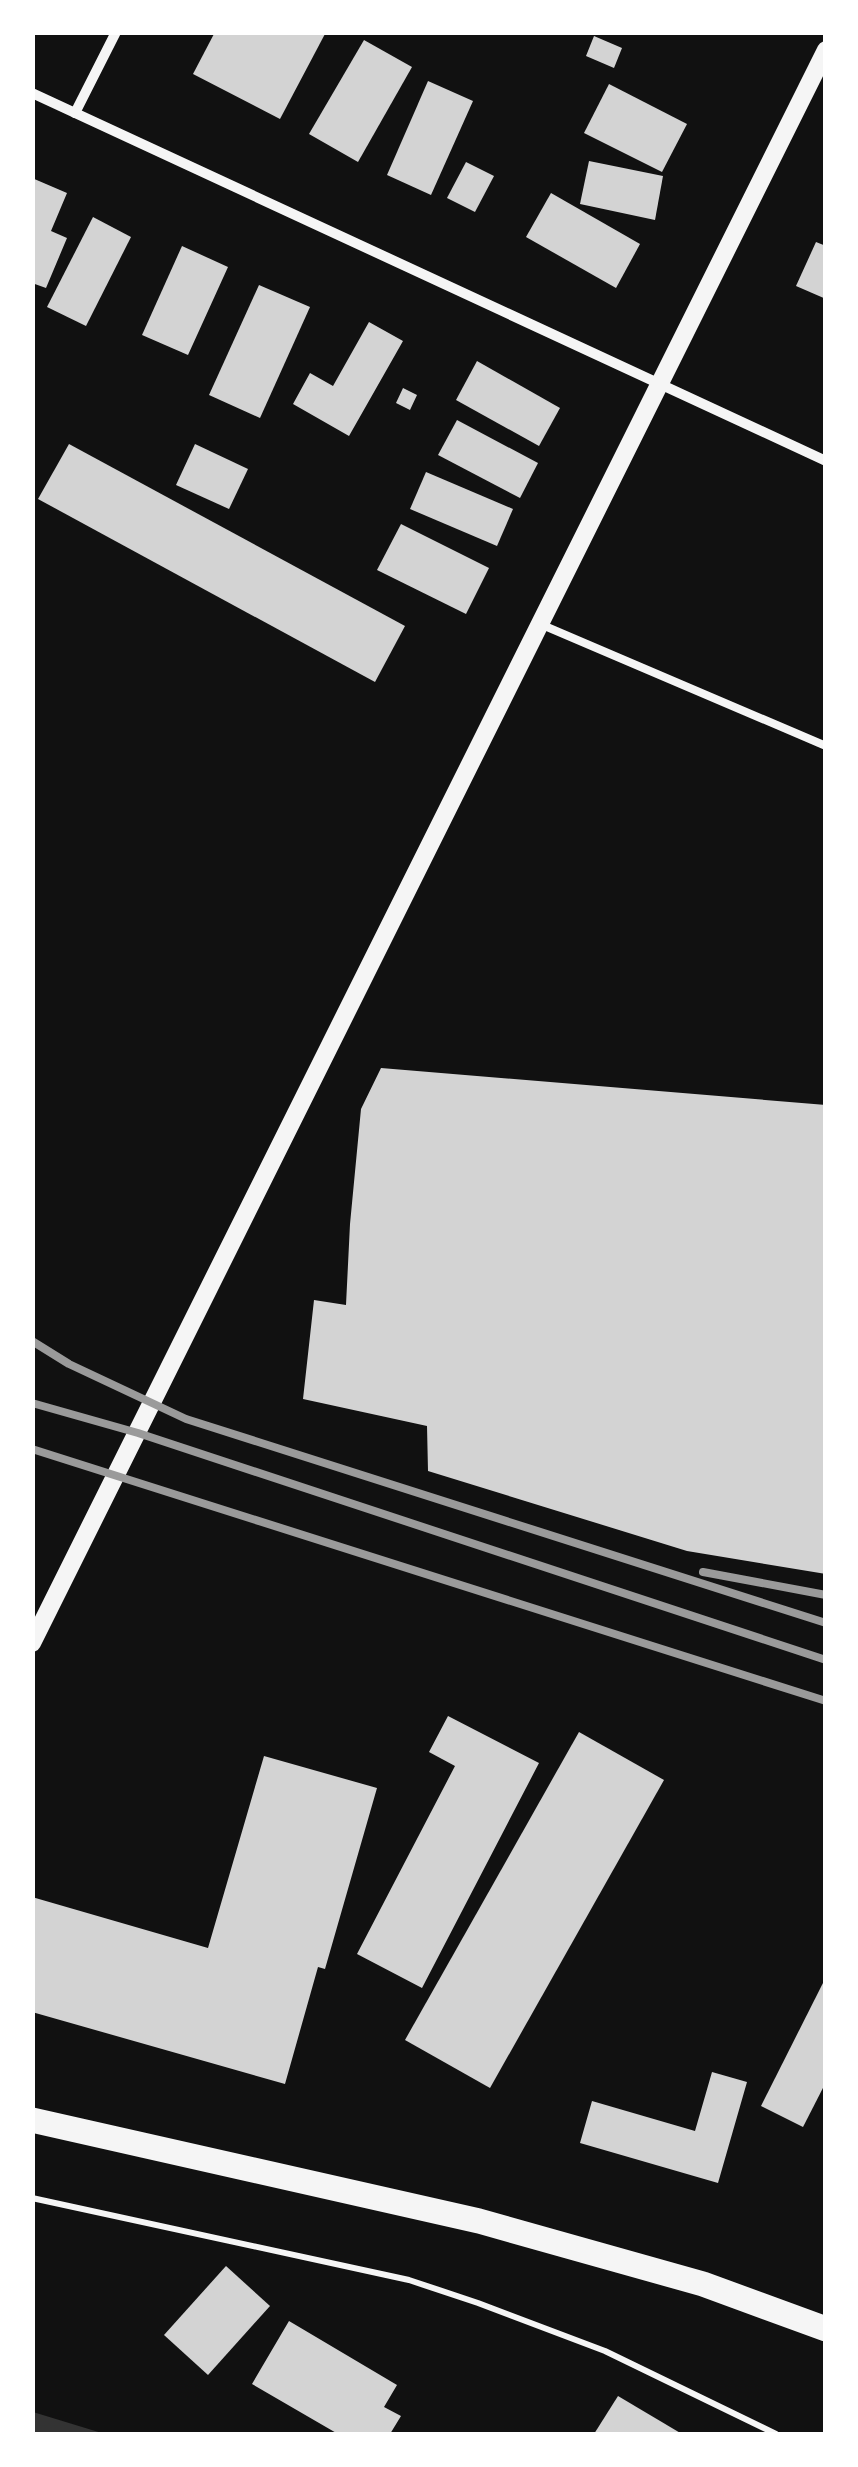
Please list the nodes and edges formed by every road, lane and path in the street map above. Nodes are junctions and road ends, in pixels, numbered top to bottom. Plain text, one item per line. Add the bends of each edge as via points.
1 (116, 32) edge
2 (826, 50) edge
3 (32, 93) edge
4 (75, 114) junction
5 (660, 383) junction
6 (826, 460) edge
7 (540, 624) junction
8 (826, 746) edge
9 (32, 1643) edge
10 (32, 2120) edge
11 (32, 2198) edge
12 (826, 2329) edge
13 (776, 2434) edge

1 - 4 street
2 - 5 street
3 - 4 street
4 - 5 street
5 - 6 street
5 - 7 street
7 - 8 lane
7 - 9 street
10 - 12 main road via 479,2221 703,2284
11 - 13 path via 408,2280 606,2351

